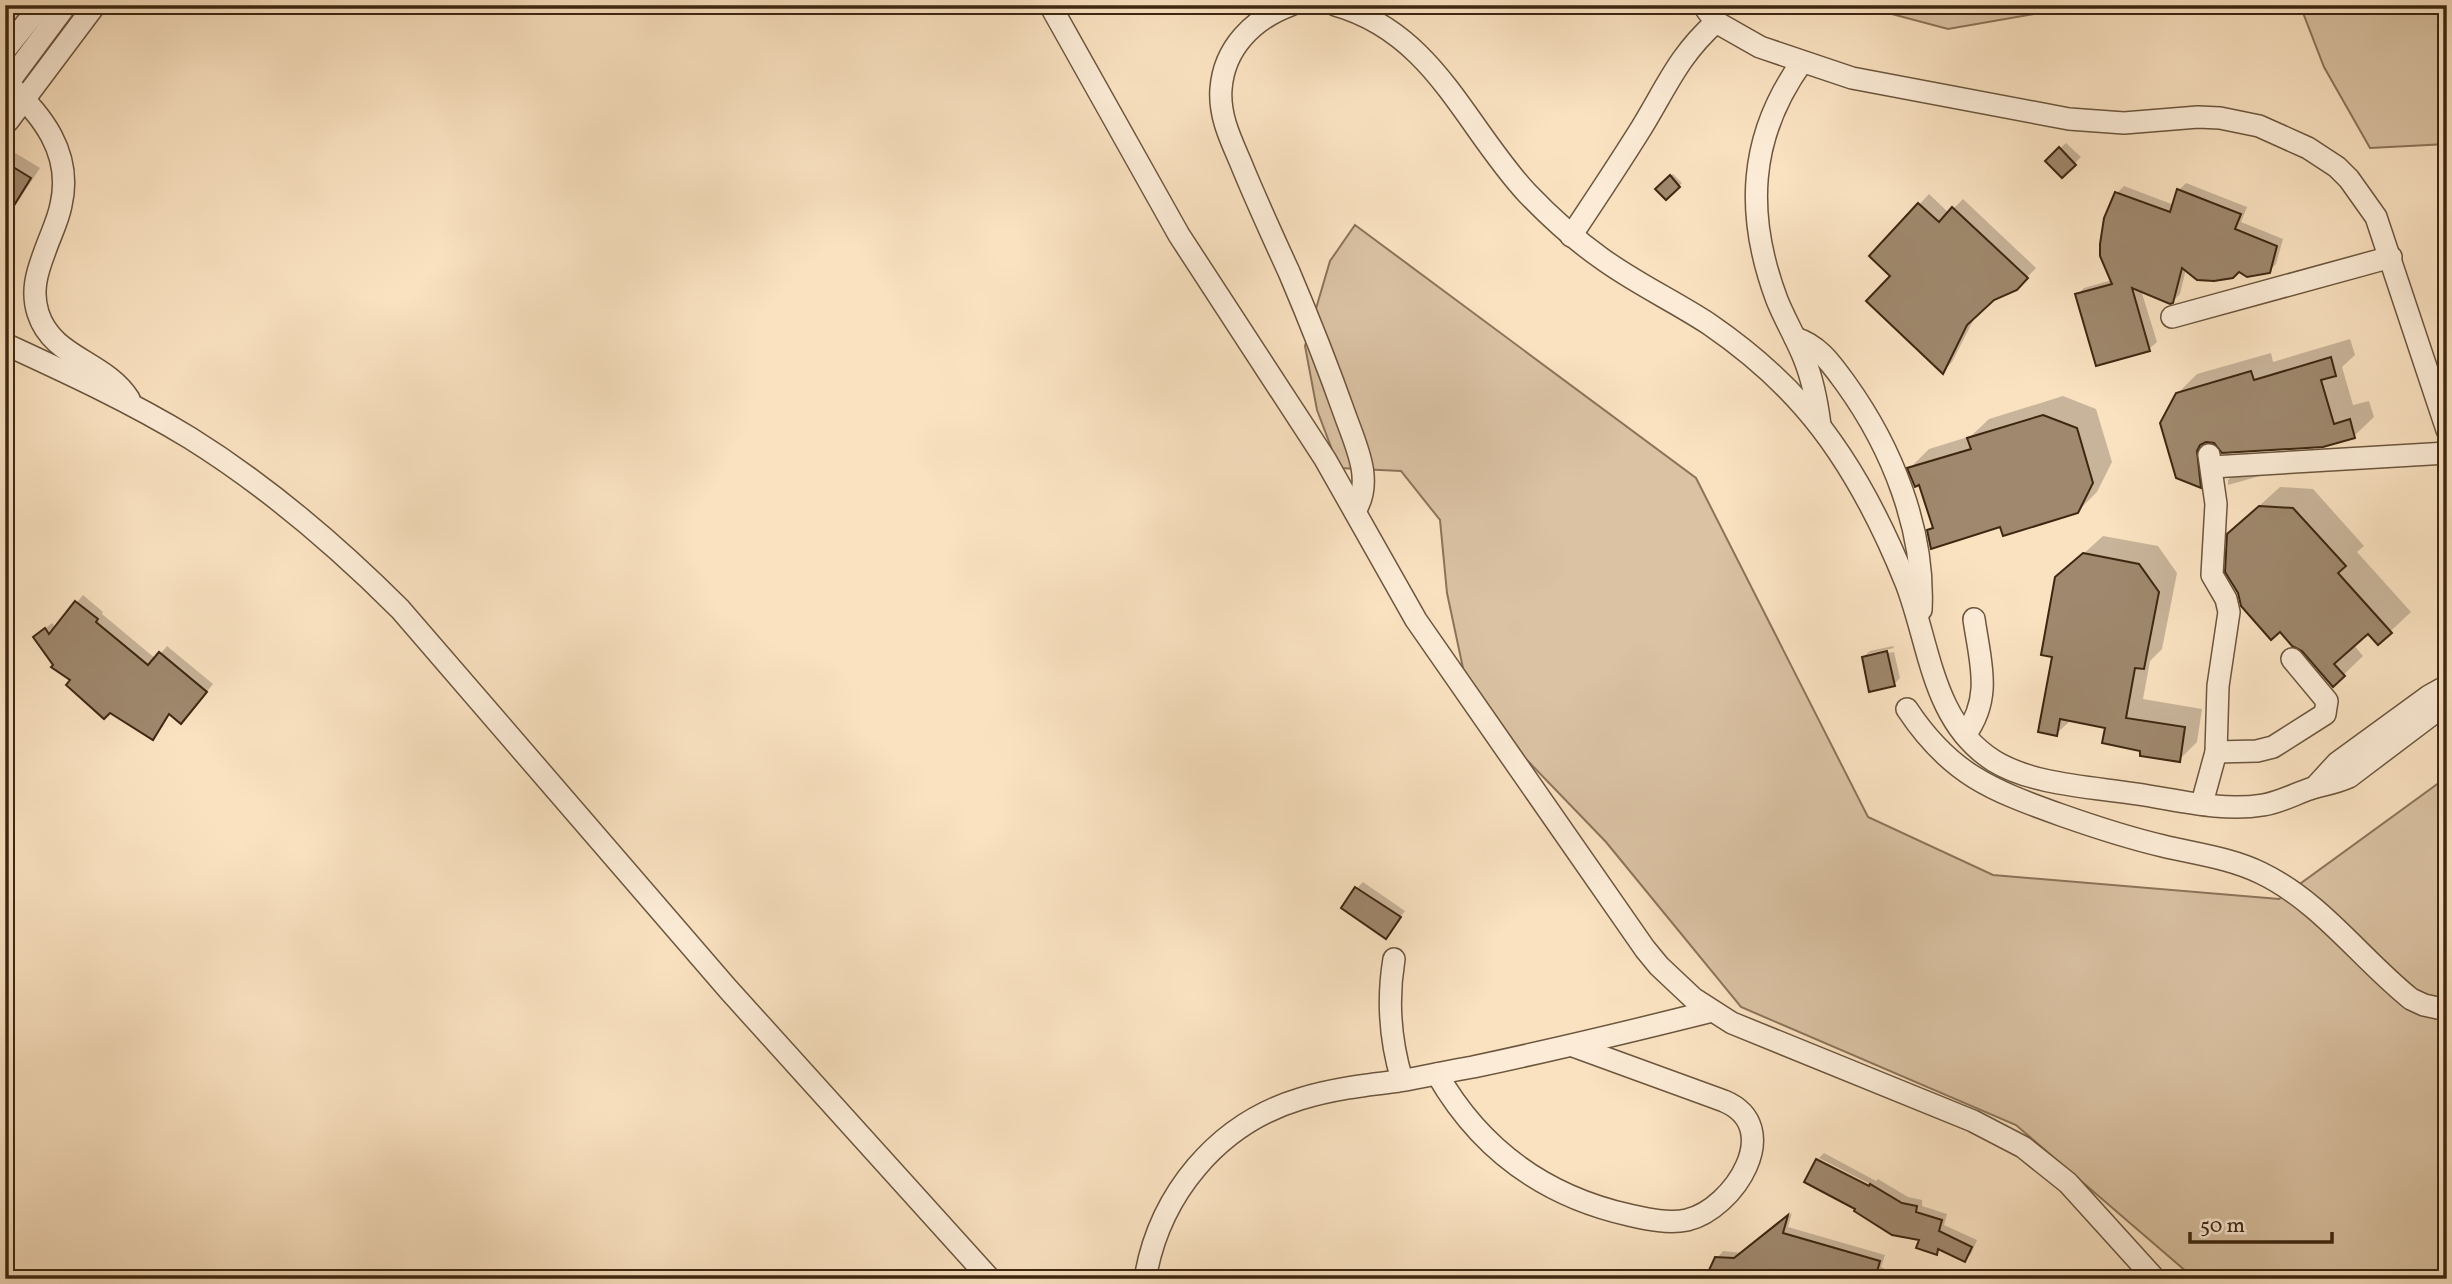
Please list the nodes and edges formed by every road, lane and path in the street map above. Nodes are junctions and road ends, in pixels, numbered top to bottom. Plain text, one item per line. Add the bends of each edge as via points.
1 (41, 5) edge
2 (66, 5) edge
3 (95, 5) edge
4 (1050, 5) edge
5 (1291, 5) edge
6 (1335, 5) edge
7 (1710, 14) edge
8 (5, 50) edge
9 (1802, 62) junction
10 (6, 84) edge
11 (25, 99) junction
12 (8, 121) dead end
13 (1571, 236) junction
14 (2391, 257) junction
15 (2172, 317) dead end
16 (1795, 338) junction
17 (5, 344) edge
18 (132, 405) junction
19 (1820, 425) junction
20 (2447, 430) edge
21 (2447, 453) edge
22 (1355, 511) junction
23 (1974, 619) dead end
24 (1920, 622) junction
25 (2292, 659) dead end
26 (2447, 686) edge
27 (2447, 703) edge
28 (1907, 709) dead end
29 (1965, 735) junction
30 (2216, 752) junction
31 (2315, 787) junction
32 (2202, 803) junction
33 (1394, 959) dead end
34 (2447, 1010) edge
35 (1712, 1011) junction
36 (1573, 1046) junction
37 (1437, 1074) junction
38 (1402, 1080) junction
39 (990, 1279) edge
40 (1145, 1279) edge
41 (2155, 1279) edge

1 - 8 lane
2 - 10 lane
3 - 11 lane
4 - 22 lane via 1179,235
5 - 22 lane via 1256,23 1231,53 1224,71 1222,110 1347,421 1364,477 1363,495
6 - 13 lane via 1387,30 1427,62 1526,192
7 - 9 lane via 1760,47
7 - 13 lane via 1701,36 1677,65
9 - 14 lane via 1888,86 2069,119 2124,123 2198,117 2259,126 2315,152 2350,179 2376,217
9 - 16 lane via 1768,123 1757,174 1765,256 1777,299
10 - 11 lane
11 - 12 lane
11 - 18 lane via 57,144 64,176 61,209 36,274 37,311 57,343 108,375
13 - 19 lane via 1736,343 1784,384
14 - 15 lane
14 - 20 lane
16 - 19 lane via 1811,376
16 - 24 lane via 1814,346 1828,360 1884,444 1918,554
17 - 18 lane
18 - 39 lane via 265,490 392,601 728,989
19 - 24 lane via 1888,541
21 - 30 lane via 2211,461 2216,504 2211,565 2230,611 2218,686
22 - 35 lane via 1439,655 1645,949 1676,983
23 - 29 lane via 1983,689 1978,713
24 - 29 lane via 1943,702
25 - 30 lane via 2327,701 2325,713 2273,747
26 - 31 lane via 2337,763
27 - 31 lane via 2349,777
28 - 34 lane via 1950,761 2008,796 2121,835 2238,864 2274,879 2311,905 2411,999
29 - 32 lane via 1994,760 2029,776
30 - 32 lane
31 - 32 lane via 2263,805
33 - 38 lane via 1390,1022
35 - 36 lane
35 - 41 lane via 1752,1033 1973,1121 2023,1147 2068,1183
36 - 37 lane
36 - 37 lane via 1740,1110 1749,1125 1751,1151 1742,1176 1724,1199 1699,1216 1662,1221 1574,1198 1533,1177 1496,1150 1464,1116
37 - 38 lane
38 - 40 lane via 1299,1099 1232,1133 1179,1189 1155,1238

